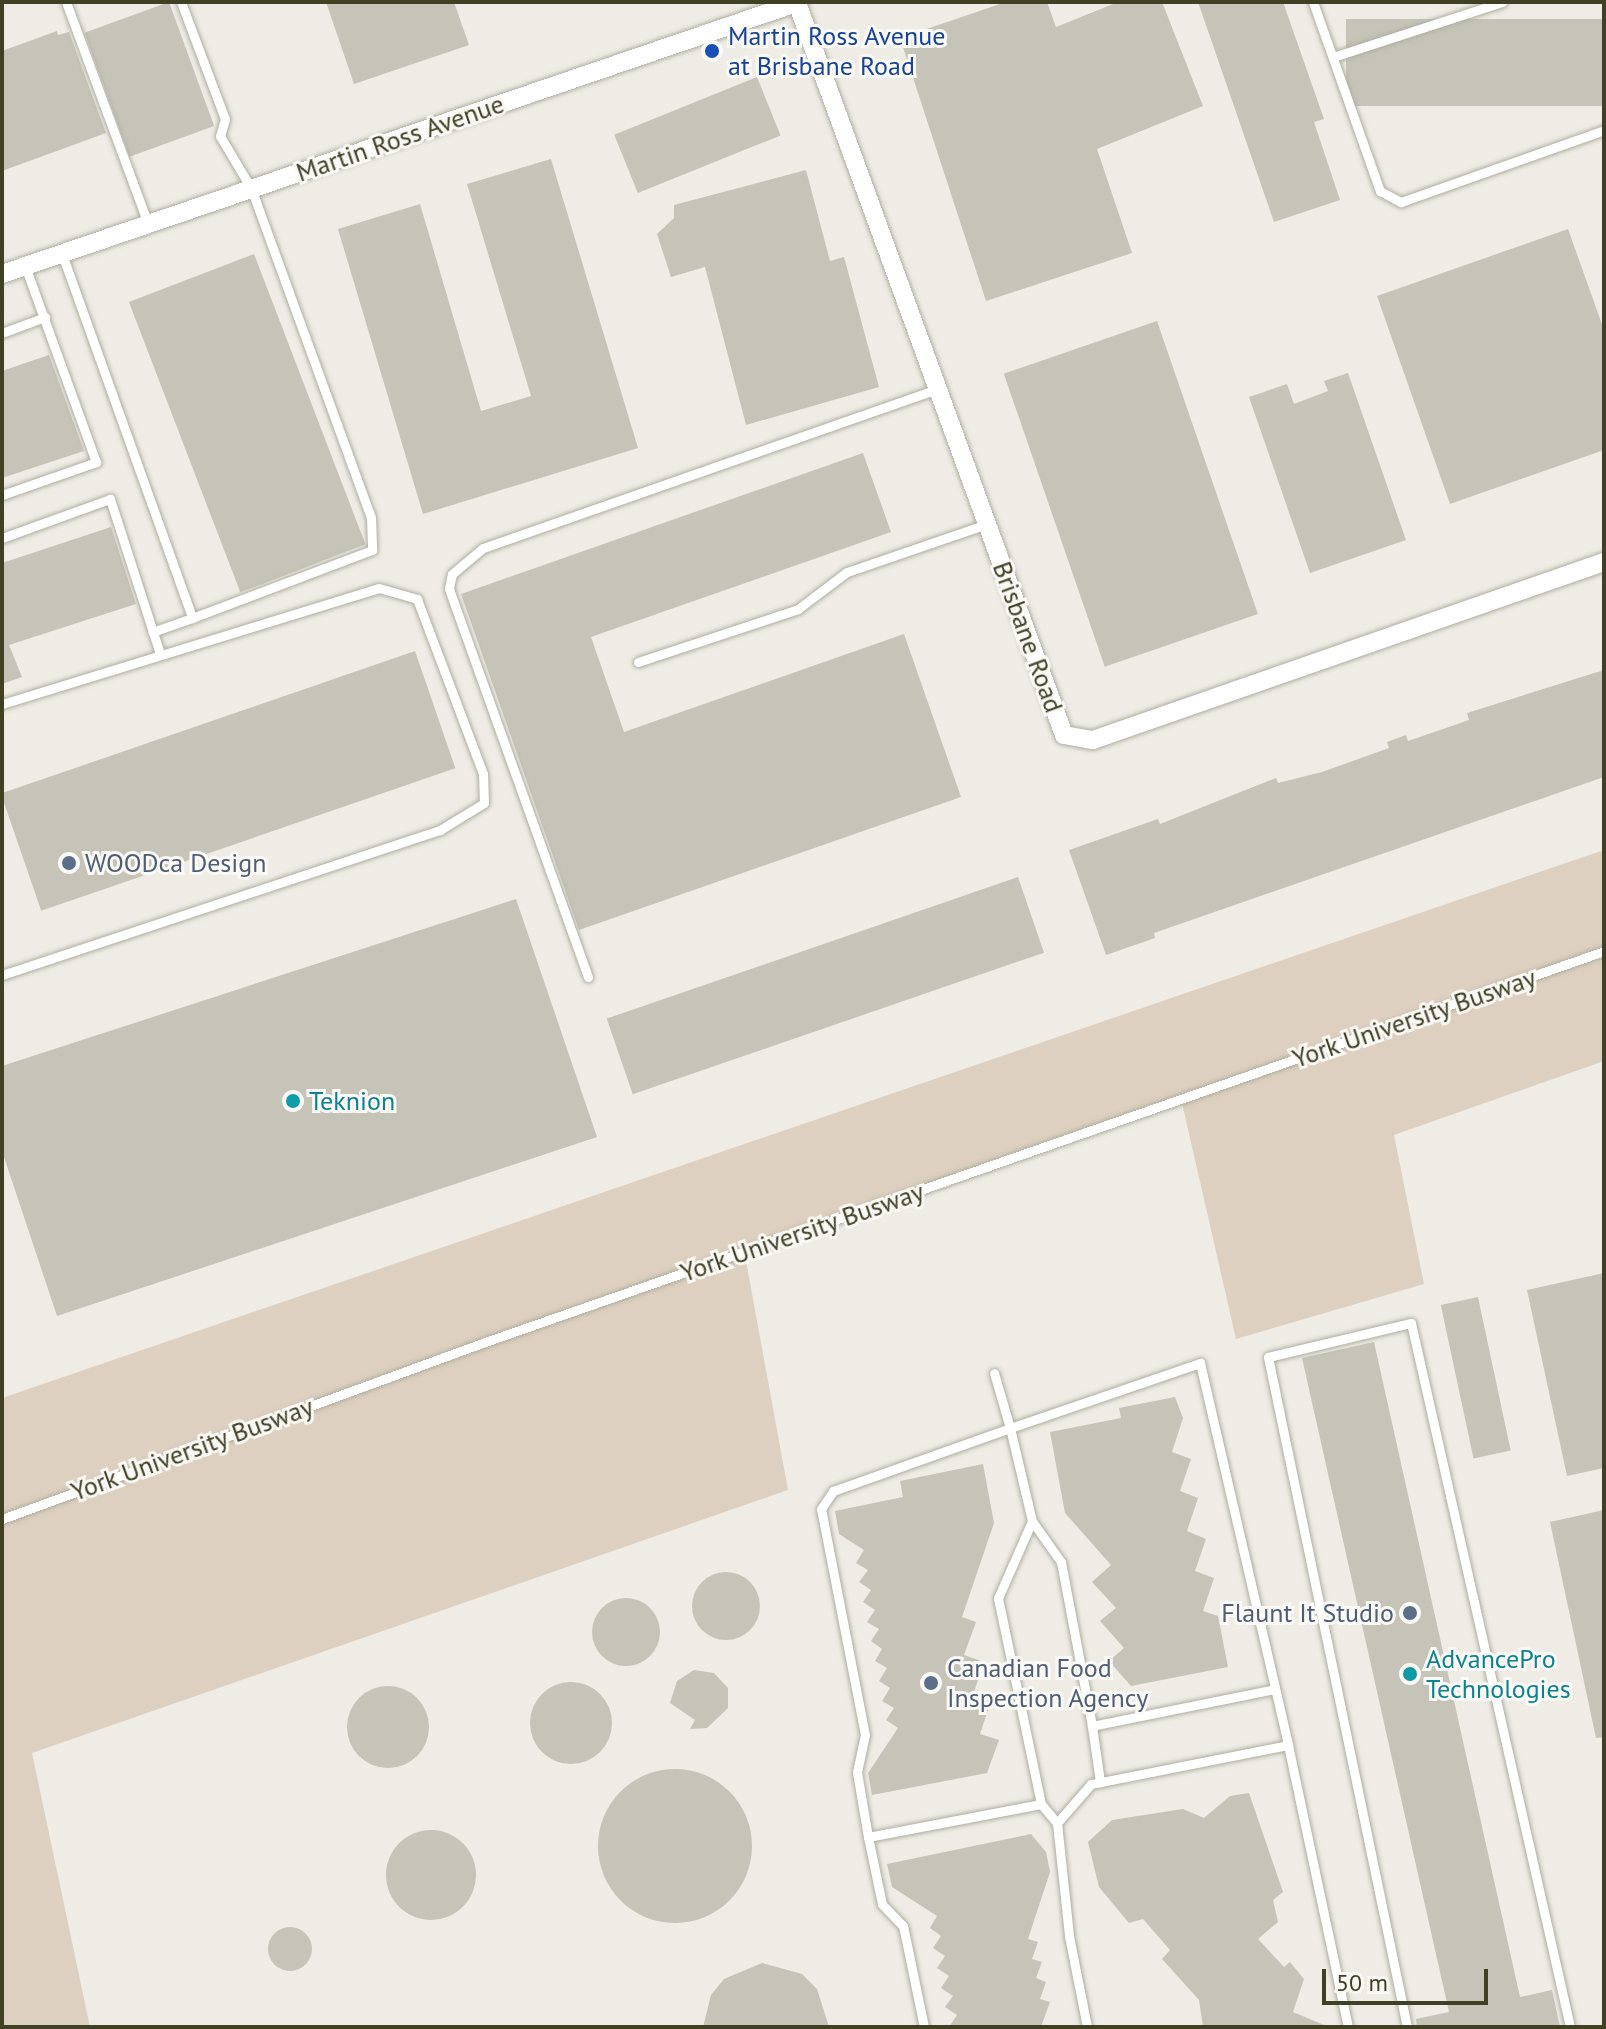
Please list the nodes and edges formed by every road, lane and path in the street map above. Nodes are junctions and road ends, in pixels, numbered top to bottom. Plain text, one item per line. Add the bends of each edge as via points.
1 (66, 2) edge
2 (181, 2) edge
3 (798, 2) edge
4 (1313, 2) edge
5 (1502, 2) edge
6 (1333, 57) junction
7 (1604, 130) edge
8 (251, 188) junction
9 (148, 225) junction
10 (62, 254) junction
11 (25, 266) junction
12 (2, 274) edge
13 (45, 317) junction
14 (2, 333) edge
15 (938, 389) junction
16 (2, 495) edge
17 (987, 524) junction
18 (2, 538) edge
19 (1604, 562) edge
20 (192, 618) junction
21 (152, 632) junction
22 (160, 654) junction
23 (638, 662) dead end
24 (2, 704) edge
25 (1604, 951) edge
26 (2, 975) edge
27 (588, 977) dead end
28 (994, 1373) dead end
29 (1010, 1428) junction
30 (2, 1519) edge
31 (1032, 1521) junction
32 (1275, 1689) junction
33 (1092, 1726) junction
34 (1288, 1745) junction
35 (1100, 1782) junction
36 (1041, 1804) junction
37 (1057, 1823) junction
38 (868, 1837) junction
39 (924, 2027) edge
40 (1087, 2027) edge
41 (1348, 2027) edge
42 (1407, 2027) edge
43 (1570, 2027) edge

1 - 9 lane
2 - 8 lane via 225,119 220,136
3 - 8 street, Martin Ross Avenue
3 - 15 street, Brisbane Road
4 - 6 lane
5 - 6 lane
6 - 7 lane via 1380,191 1401,202
8 - 9 street, Martin Ross Avenue
8 - 20 lane via 371,517 372,550
9 - 10 street, Martin Ross Avenue
10 - 11 street, Martin Ross Avenue
10 - 20 lane
11 - 12 street, Martin Ross Avenue
11 - 13 lane
13 - 14 lane
13 - 16 lane via 96,462
15 - 17 street, Brisbane Road
15 - 27 lane via 483,548 452,574 449,588
17 - 19 street, Brisbane Road via 1064,735 1093,740
17 - 23 lane via 847,572 798,609
18 - 21 lane via 110,499
20 - 21 lane
21 - 22 lane
22 - 24 lane
22 - 26 lane via 379,588 417,599 483,774 484,803 440,830
25 - 30 lane, York University Busway via 488,1341
28 - 29 lane
29 - 31 lane
29 - 32 lane via 1200,1363
29 - 38 lane via 833,1491 821,1509 865,1735 857,1772
31 - 33 lane via 1061,1562
31 - 36 lane via 998,1598
32 - 33 lane
32 - 34 lane
33 - 35 lane
34 - 35 lane
34 - 41 lane
35 - 37 lane via 1091,1784
36 - 37 lane
36 - 38 lane
37 - 40 lane via 1069,1936
38 - 39 lane via 882,1904 903,1926
42 - 43 lane via 1268,1357 1411,1323

